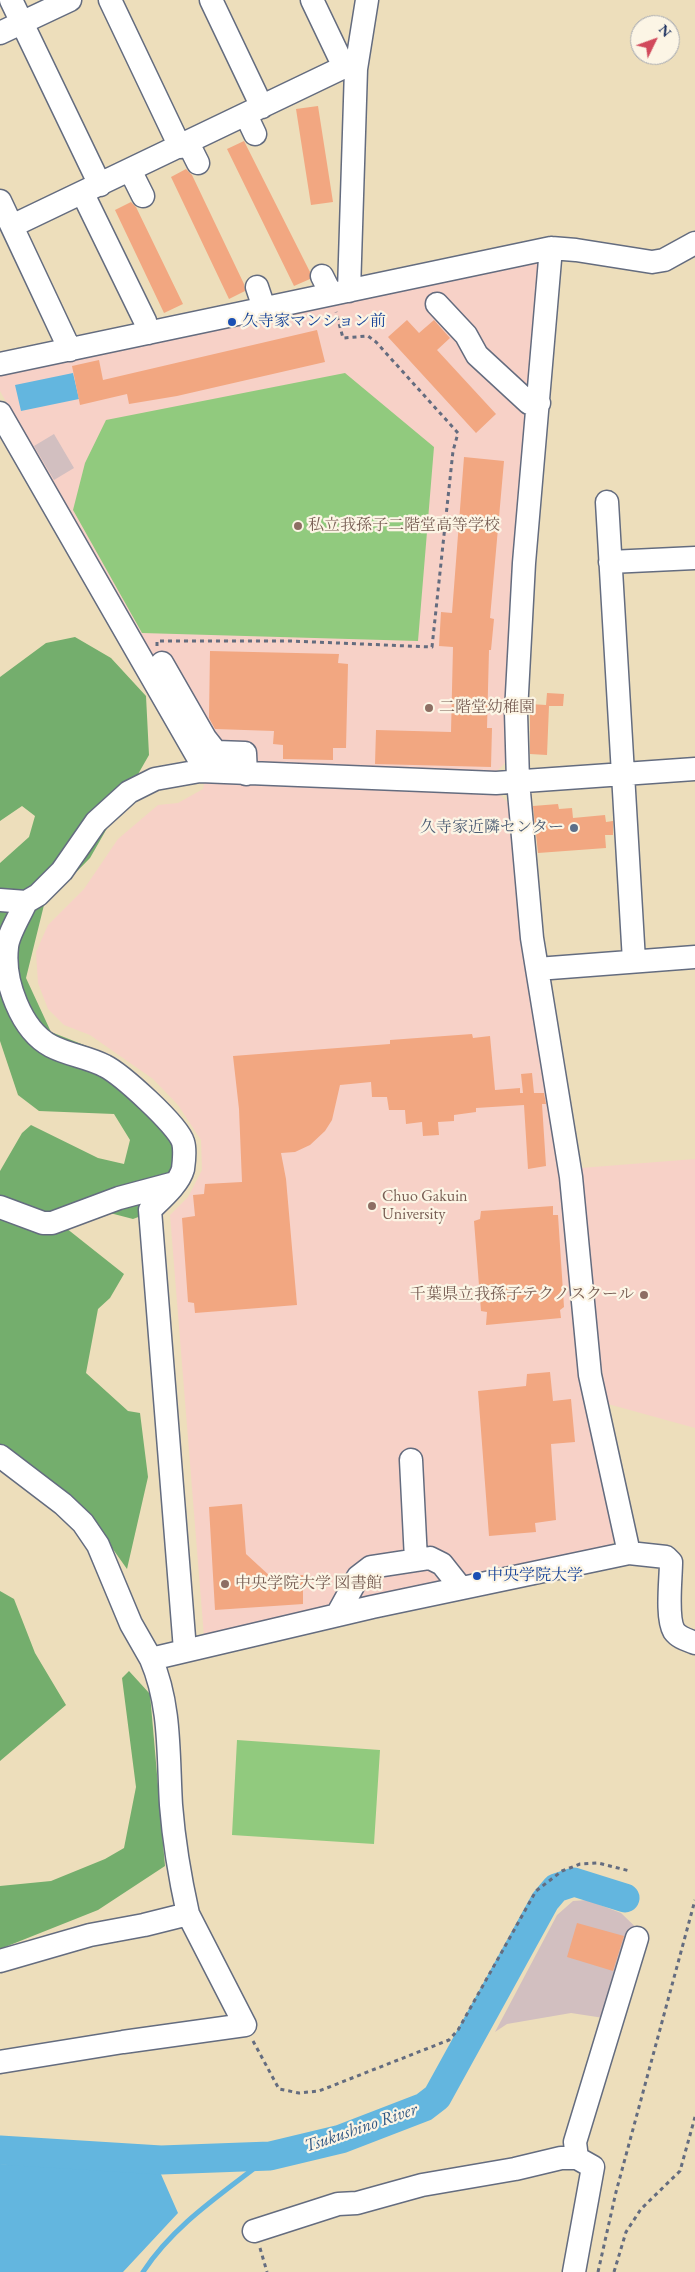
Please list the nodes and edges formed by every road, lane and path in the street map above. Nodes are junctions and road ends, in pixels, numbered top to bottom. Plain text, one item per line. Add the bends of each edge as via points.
1 (11, 0) edge
2 (70, 0) edge
3 (110, 0) edge
4 (212, 0) edge
5 (312, 0) edge
6 (367, 0) edge
7 (22, 23) junction
8 (0, 33) edge
9 (350, 68) junction
10 (254, 119) junction
11 (184, 145) junction
12 (198, 163) dead end
13 (130, 170) junction
14 (91, 189) junction
15 (143, 196) dead end
16 (0, 201) edge
17 (12, 226) junction
18 (695, 243) edge
19 (551, 248) junction
20 (334, 287) junction
21 (437, 304) dead end
22 (148, 333) junction
23 (70, 350) junction
24 (0, 364) edge
25 (539, 403) junction
26 (0, 413) edge
27 (606, 502) dead end
28 (695, 558) edge
29 (610, 562) junction
30 (162, 663) joint
31 (695, 769) edge
32 (200, 771) junction
33 (623, 773) junction
34 (246, 774) junction
35 (518, 781) junction
36 (0, 900) edge
37 (26, 902) junction
38 (695, 957) edge
39 (634, 961) junction
40 (537, 969) junction
41 (175, 1183) junction
42 (0, 1207) edge
43 (0, 1456) edge
44 (410, 1460) dead end
45 (628, 1553) junction
46 (416, 1560) junction
47 (461, 1588) junction
48 (338, 1615) junction
49 (695, 1643) edge
50 (185, 1650) junction
51 (151, 1659) junction
52 (630, 1871) dead end
53 (695, 1900) edge
54 (188, 1914) junction
55 (637, 1938) dead end
56 (0, 1961) edge
57 (245, 2025) junction
58 (0, 2062) edge
59 (695, 2117) edge
60 (577, 2158) junction
61 (254, 2231) joint
62 (268, 2272) edge
63 (574, 2272) edge
64 (598, 2272) edge
65 (614, 2272) edge

1 - 7 street
2 - 7 street
3 - 11 street
4 - 10 street
5 - 9 street
6 - 9 street
7 - 8 street
7 - 14 street
9 - 10 street
9 - 20 street
10 - 11 street
11 - 12 street
11 - 13 street
13 - 14 street
13 - 15 street
14 - 17 street
14 - 22 street
16 - 17 street
17 - 23 street
18 - 19 street via 664,260 652,262
19 - 20 street
19 - 25 street
20 - 22 street via 260,298 198,313
20 - 30 path via 343,338 368,336 376,342 458,433 453,451 432,647 291,641 157,641 156,652
21 - 25 street via 466,335 477,356 528,403
22 - 23 street
23 - 24 street
25 - 35 street via 524,563 516,712
26 - 32 street via 200,761
27 - 29 street
28 - 29 street
29 - 33 street
30 - 34 street via 216,752 245,754
31 - 33 street
32 - 34 street
32 - 37 street via 155,778 129,792 96,822 51,883
33 - 35 street
33 - 39 street
34 - 35 street via 496,783
35 - 40 street
36 - 37 street
37 - 41 street via 7,946 11,989 24,1018 31,1030 49,1045 105,1066 166,1118 183,1142 183,1167
38 - 39 street
39 - 40 street
40 - 45 street via 571,1177 590,1376
41 - 42 street via 119,1198 52,1223 43,1223
41 - 50 street via 150,1210
43 - 51 street via 63,1504 82,1523 98,1545 131,1624
44 - 46 street
45 - 47 street
45 - 49 street via 666,1557 672,1562 670,1620 681,1638
46 - 47 street via 437,1560
46 - 48 street via 363,1572
47 - 48 street
48 - 50 street
50 - 51 street
51 - 54 street via 158,1676 168,1733 176,1860
52 - 57 path via 598,1863 580,1864 562,1871 536,1891 458,2030 449,2040 319,2091 299,2093 279,2089
53 - 64 path via 616,2192
54 - 56 street via 144,1926 90,1935
54 - 57 street
55 - 60 street via 575,2142
57 - 58 street
59 - 65 path via 680,2171 641,2209 626,2232
60 - 61 street via 561,2158 422,2185 357,2203 338,2204
60 - 63 street via 593,2167
61 - 62 path

